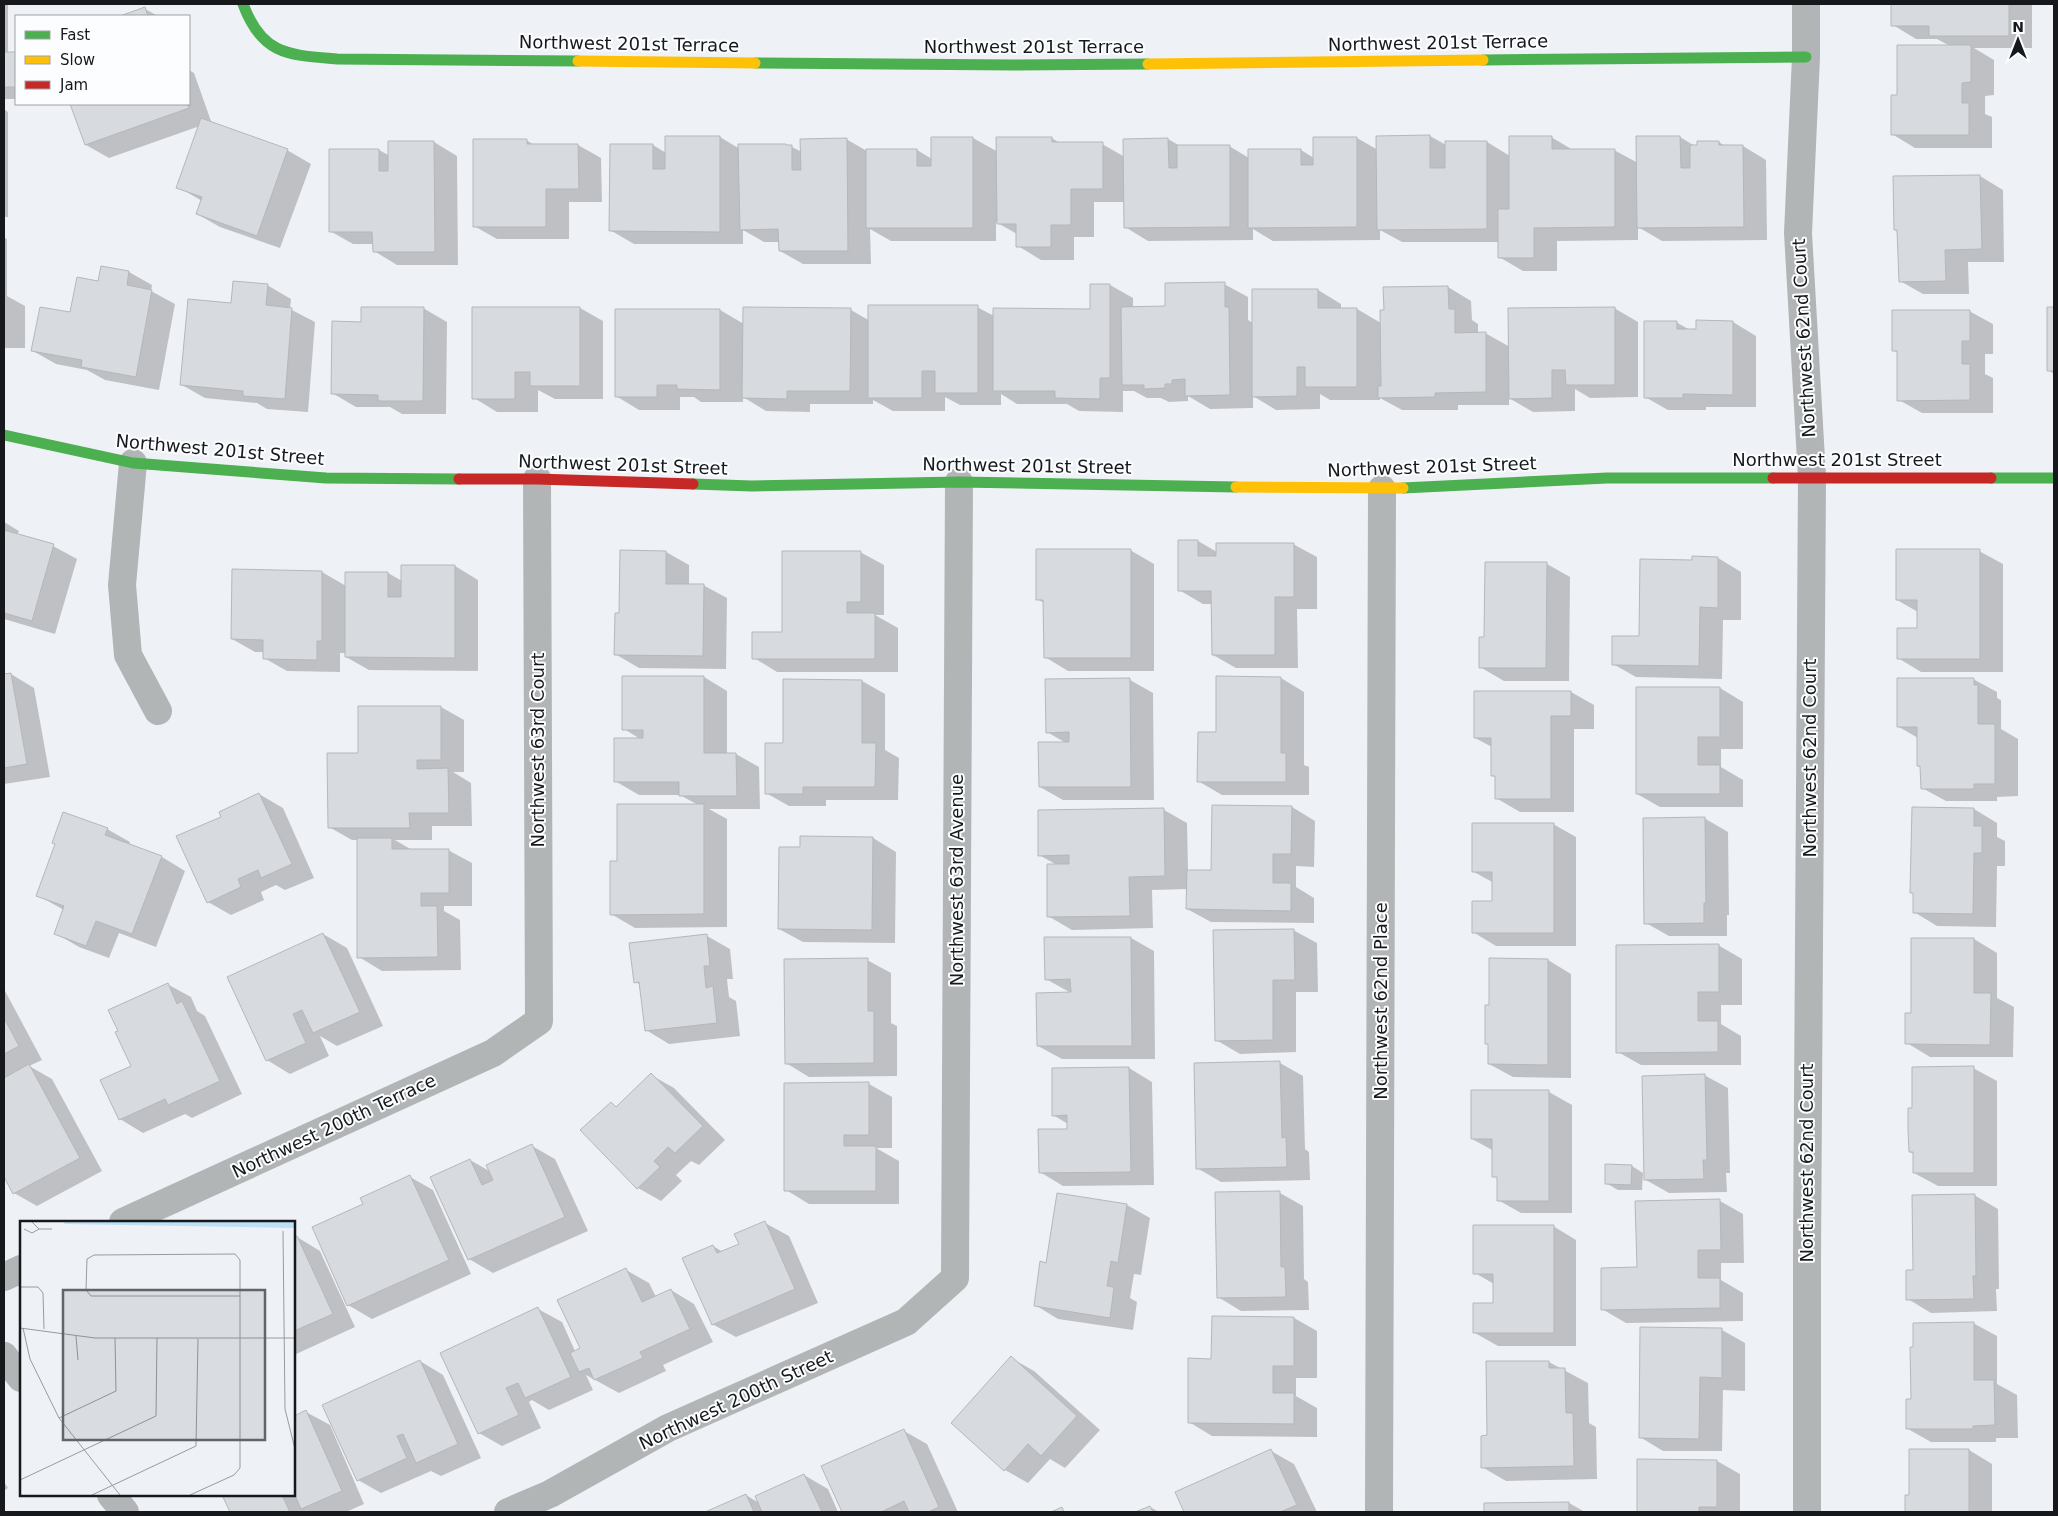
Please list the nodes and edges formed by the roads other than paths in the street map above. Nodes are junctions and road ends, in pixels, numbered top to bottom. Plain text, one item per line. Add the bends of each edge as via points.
1 (243, 4) edge
2 (1806, 4) edge
3 (1806, 57) junction
4 (4, 435) edge
5 (133, 463) junction
6 (1812, 477) junction
7 (2054, 478) edge
8 (537, 479) junction
9 (958, 482) junction
10 (1382, 489) junction
11 (158, 711) dead end
12 (539, 1021) joint
13 (125, 1221) edge
14 (20, 1269) edge
15 (4, 1277) edge
16 (955, 1278) joint
17 (4, 1356) edge
18 (20, 1377) edge
19 (113, 1496) edge
20 (125, 1512) edge
21 (508, 1512) edge
22 (1379, 1512) edge
23 (1807, 1512) edge

1 - 3 street, Northwest 201st Terrace via 247,19 264,42 288,54 337,59 1014,66
2 - 3 street, Northwest 62nd Court
3 - 6 street, Northwest 62nd Court via 1798,233
4 - 5 street, Northwest 201st Street
5 - 8 street, Northwest 201st Street via 326,478
5 - 11 street via 122,585 128,655
6 - 7 street, Northwest 201st Street
6 - 10 street, Northwest 201st Street via 1607,478
6 - 23 street, Northwest 62nd Court
8 - 9 street, Northwest 201st Street via 752,486
8 - 12 street, Northwest 63rd Court
9 - 10 street, Northwest 201st Street
9 - 16 street, Northwest 63rd Avenue
10 - 22 street, Northwest 62nd Place
12 - 13 street, Northwest 200th Terrace via 493,1053
14 - 15 street
16 - 21 street, Northwest 200th Street via 906,1322 668,1428 550,1494
17 - 18 street
19 - 20 street

